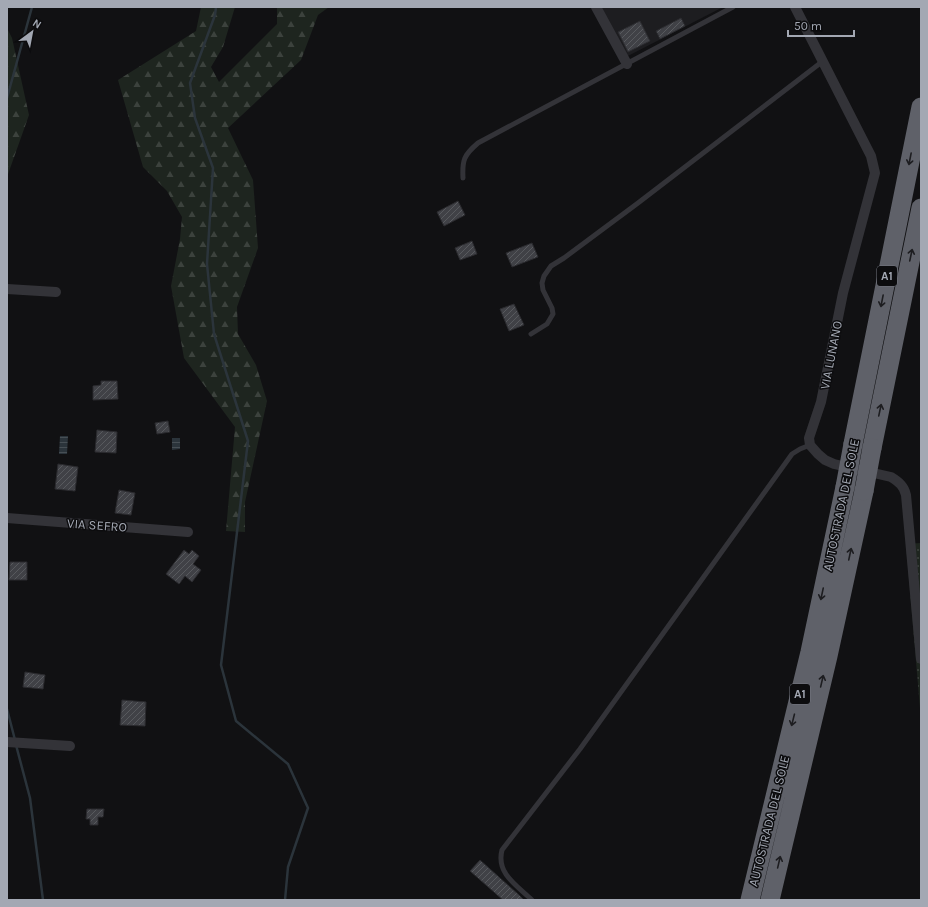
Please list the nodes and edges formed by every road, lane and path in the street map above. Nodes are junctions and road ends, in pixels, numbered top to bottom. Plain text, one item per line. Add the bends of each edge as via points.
1 (596, 7) edge
2 (733, 7) edge
3 (795, 7) edge
4 (823, 61) junction
5 (627, 64) junction
6 (921, 107) edge
7 (463, 178) dead end
8 (921, 208) edge
9 (7, 289) edge
10 (56, 292) dead end
11 (530, 334) dead end
12 (810, 445) junction
13 (7, 518) edge
14 (188, 532) dead end
15 (921, 659) edge
16 (7, 742) edge
17 (70, 746) dead end
18 (532, 900) edge
19 (750, 900) edge
20 (770, 900) edge

1 - 5 street
2 - 5 lane
3 - 4 street, VIA LUNANO
4 - 11 lane via 589,240 551,266 542,283 553,314 547,324
4 - 12 street, VIA LUNANO via 872,156 875,173 843,293 821,402 809,438
5 - 7 lane via 478,143 463,161
6 -> 19 highway, AUTOSTRADA DEL SOLE / A1, bridge via 810,652
20 -> 8 highway, AUTOSTRADA DEL SOLE / A1, bridge via 828,656
9 - 10 street
12 - 15 street via 830,462 892,477 904,488
12 - 18 lane via 792,454 580,749 502,850 500,858 507,877
13 - 14 street, VIA SEFRO
16 - 17 street

